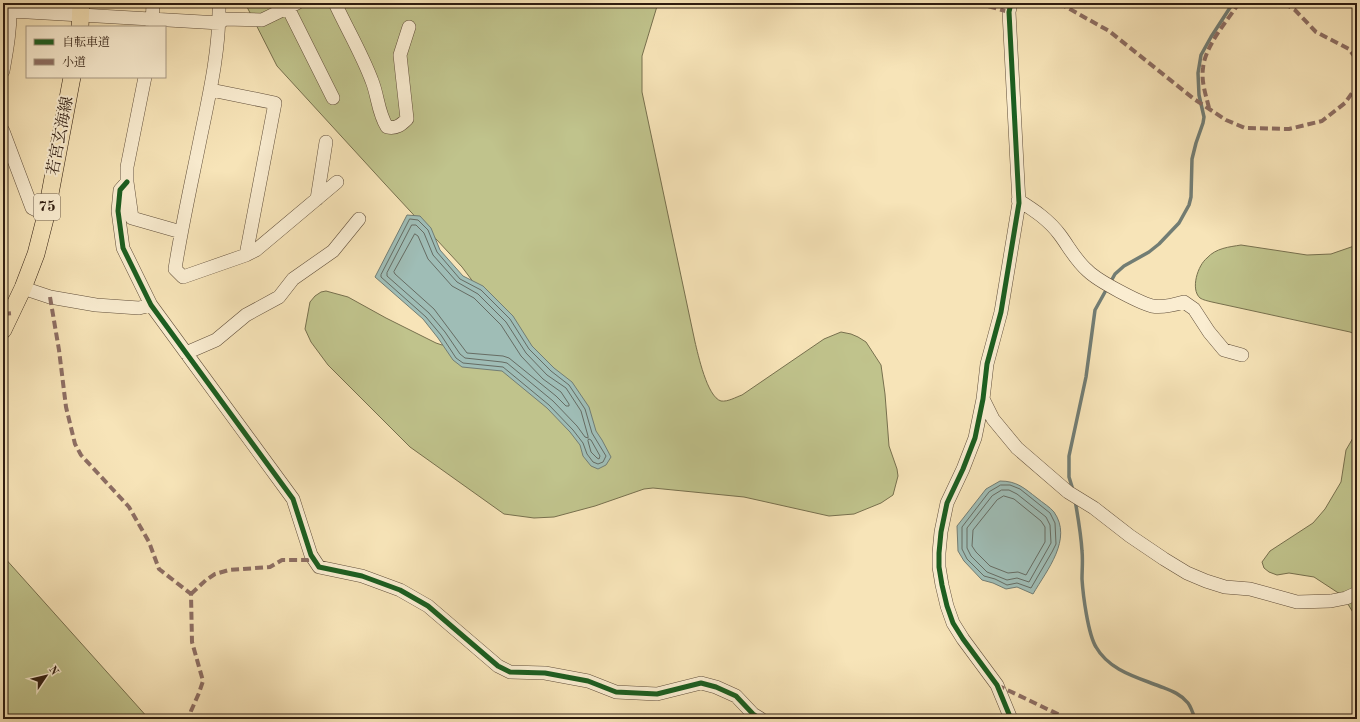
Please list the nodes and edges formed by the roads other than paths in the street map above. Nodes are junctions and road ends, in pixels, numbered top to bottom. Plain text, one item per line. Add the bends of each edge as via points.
1 (153, 3) edge
2 (219, 3) edge
3 (335, 3) edge
4 (1010, 3) edge
5 (292, 5) edge
6 (10, 7) edge
7 (81, 15) edge
8 (152, 23) edge
9 (220, 23) junction
10 (409, 27) dead end
11 (3, 72) edge
12 (72, 78) edge
13 (145, 78) edge
14 (211, 90) junction
15 (333, 98) dead end
16 (3, 131) edge
17 (326, 142) dead end
18 (127, 182) junction
19 (337, 182) dead end
20 (317, 199) junction
21 (1018, 200) junction
22 (46, 215) junction
23 (359, 219) dead end
24 (181, 232) junction
25 (246, 255) junction
26 (23, 288) junction
27 (151, 304) junction
28 (3, 330) edge
29 (186, 353) junction
30 (1242, 355) dead end
31 (983, 399) junction
32 (1357, 593) edge
33 (761, 719) edge
34 (1011, 719) edge

1 - 8 street
2 - 9 street
3 - 10 street via 372,80 381,118 387,127 401,125 406,119 400,55
4 - 21 street
5 - 9 street via 262,20 224,19
5 - 15 street
6 - 7 street
6 - 11 street
7 - 8 street
8 - 9 street
9 - 14 street
12 - 22 main road, 若宮玄海線 / 75
13 - 18 street via 126,167
14 - 24 street
14 - 25 street via 275,102
16 - 22 street via 32,208
17 - 20 street
18 - 24 street via 132,218
18 - 27 street via 120,190 118,210 123,248
19 - 20 street
20 - 25 street via 256,250
21 - 30 street via 1040,213 1094,277 1152,306 1168,307 1184,302 1194,309 1208,332 1224,350
21 - 31 street via 1001,312 987,364
22 - 26 main road, 若宮玄海線 / 75 via 36,254
23 - 29 street via 333,251 293,279 279,297 246,315 216,340
24 - 25 street via 175,269 182,277
26 - 27 street via 50,297 96,305 139,308
26 - 28 main road, 若宮玄海線 / 75
27 - 29 street
29 - 33 street via 293,499 311,555 319,567 362,576 400,590 428,606 498,666 510,672 545,673 588,681 616,692 657,694 701,683 736,696
31 - 32 street via 993,419 1017,448 1068,492 1187,573 1225,587 1250,589 1297,602 1331,601
31 - 34 street via 975,438 964,469 947,503 941,532 939,567 953,623 997,685

